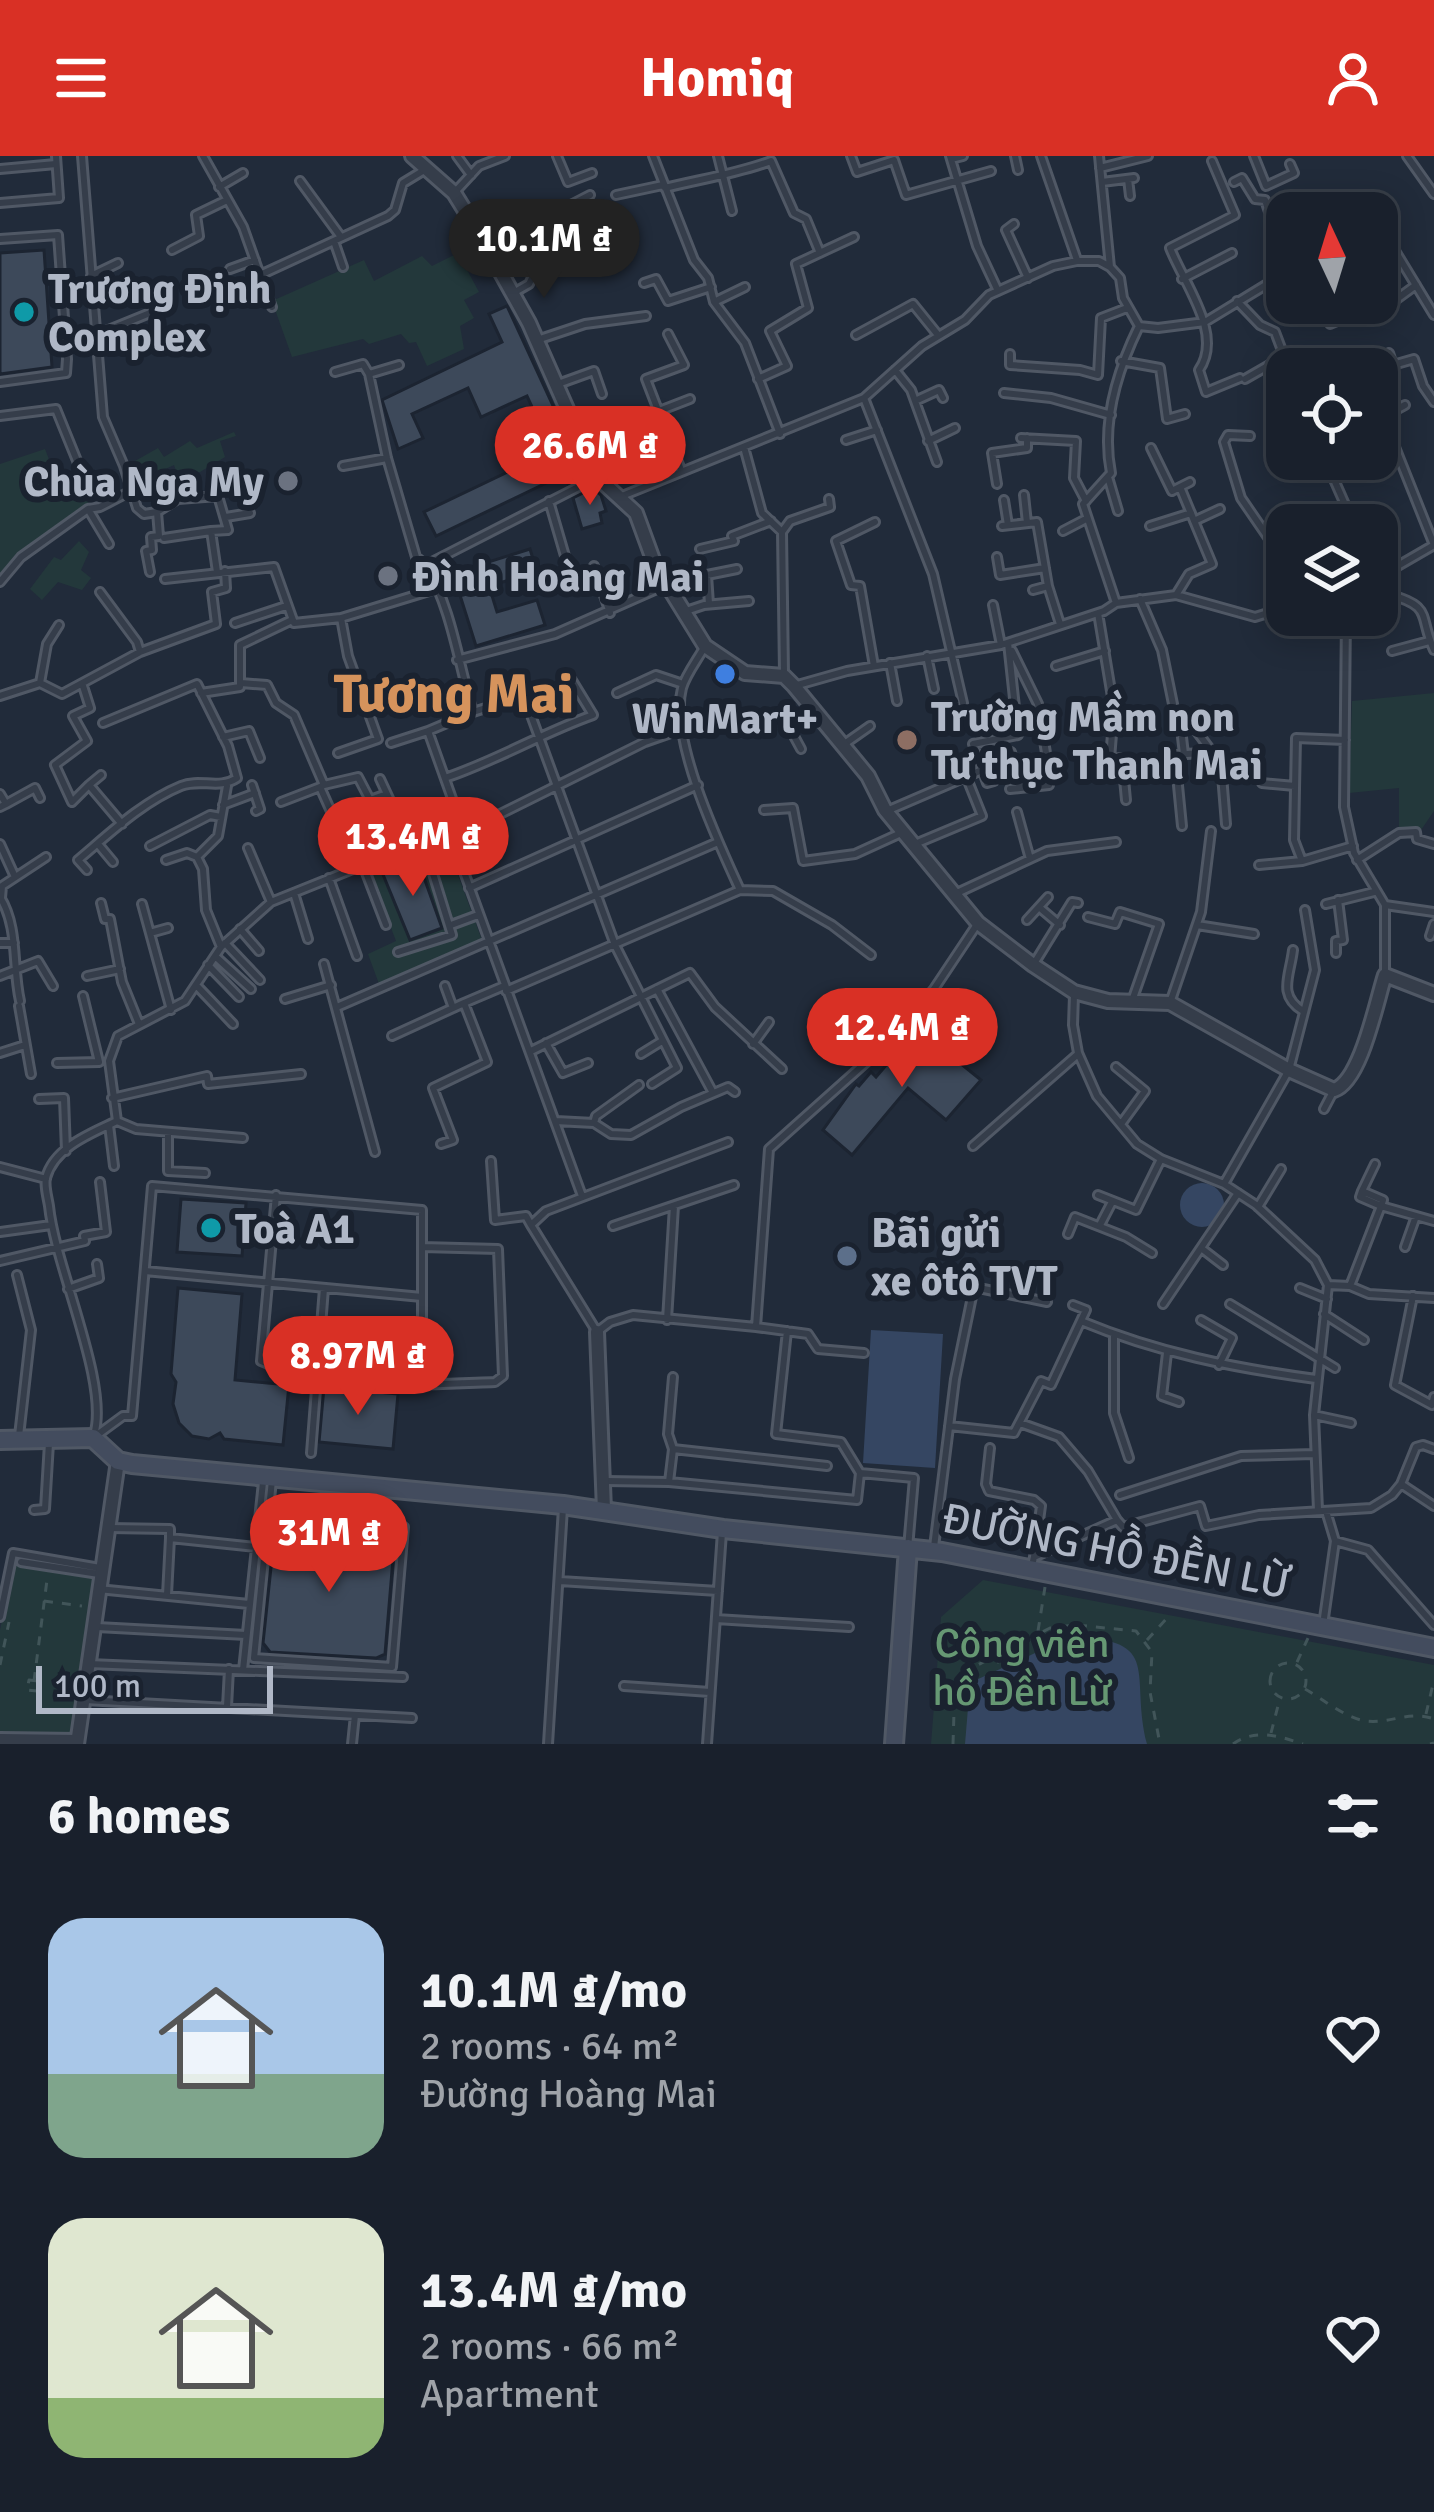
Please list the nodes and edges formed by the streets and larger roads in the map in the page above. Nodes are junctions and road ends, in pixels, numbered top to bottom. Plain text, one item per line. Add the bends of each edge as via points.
1 (412, 156) edge
2 (1434, 994) edge
3 (598, 1332) road end
4 (9, 1440) edge
5 (118, 1461) junction
6 (604, 1510) junction
7 (908, 1548) junction
8 (1434, 1648) edge
9 (0, 1740) edge
10 (77, 1742) edge
11 (894, 1744) edge

1 - 2 street via 454,193 488,248 598,477 636,513 666,585 705,646 745,673 789,681 978,922 1074,992 1170,1003 1334,1090 1354,1072 1385,975
3 - 6 street
4 - 5 street via 93,1438
5 - 6 street
5 - 10 street
6 - 7 street
7 - 8 street, ĐƯỜNG HỒ ĐỀN LỪ via 1033,1563 1316,1630
7 - 11 street, ĐƯỜNG HỒ ĐỀN LỪ
9 - 10 street

